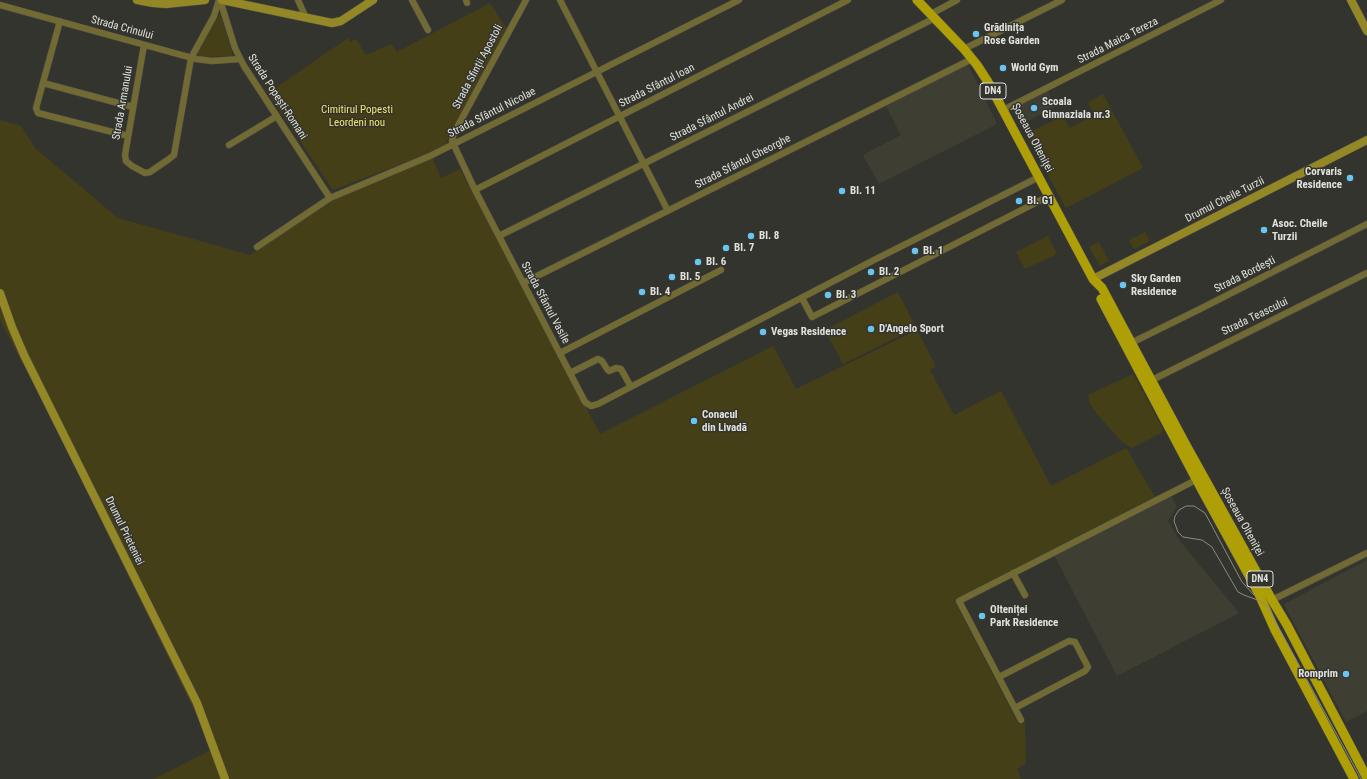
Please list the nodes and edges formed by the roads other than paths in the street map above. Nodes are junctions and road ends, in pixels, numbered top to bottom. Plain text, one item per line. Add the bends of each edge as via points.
1 (137, 0) edge
2 (205, 0) edge
3 (220, 0) edge
4 (298, 0) edge
5 (373, 0) edge
6 (412, 0) edge
7 (526, 0) edge
8 (560, 0) edge
9 (739, 0) edge
10 (848, 0) edge
11 (917, 0) edge
12 (958, 0) edge
13 (1062, 0) edge
14 (1221, 0) edge
15 (1351, 0) edge
16 (0, 5) edge
17 (933, 16) junction
18 (306, 18) junction
19 (60, 21) junction
20 (1366, 29) edge
21 (428, 30) dead end
22 (144, 45) junction
23 (964, 49) junction
24 (191, 58) junction
25 (240, 59) junction
26 (972, 59) junction
27 (596, 72) junction
28 (43, 83) junction
29 (133, 107) junction
30 (1003, 110) junction
31 (277, 116) junction
32 (618, 116) junction
33 (128, 136) junction
34 (1367, 140) edge
35 (452, 144) junction
36 (230, 145) dead end
37 (643, 164) junction
38 (1039, 178) junction
39 (475, 190) junction
40 (1049, 196) junction
41 (330, 198) junction
42 (668, 211) junction
43 (1367, 224) edge
44 (499, 236) junction
45 (257, 247) dead end
46 (721, 270) dead end
47 (1367, 273) edge
48 (1094, 279) junction
49 (523, 283) junction
50 (0, 294) edge
51 (802, 298) junction
52 (1131, 342) junction
53 (560, 353) junction
54 (570, 373) junction
55 (1148, 382) junction
56 (631, 387) junction
57 (1196, 480) junction
58 (1367, 553) edge
59 (1013, 573) junction
60 (1025, 595) dead end
61 (1267, 601) junction
62 (1286, 624) junction
63 (1275, 630) junction
64 (999, 677) junction
65 (1015, 708) junction
66 (1021, 720) dead end
67 (1367, 778) edge
68 (225, 779) edge
69 (1354, 779) edge

1 - 2 street via 159,4
3 - 18 street
3 - 24 street
3 - 25 street, Strada Popești-Romani
4 - 18 street
5 - 18 street via 338,22 328,23
6 - 21 street
7 - 35 street, Strada Sfinții Apostoli via 453,136
8 - 27 street
9 - 27 street, Strada Sfântul Nicolae
10 - 32 street, Strada Sfântul Ioan
11 - 17 main road, Șoseaua Olteniței / DN4
12 - 17 street, Strada Sfântul Andrei
13 - 23 street
14 - 30 street, Strada Maica Tereza
15 - 20 street
16 - 19 street, Strada Crinului
17 - 23 main road, Șoseaua Olteniței / DN4
17 - 37 street, Strada Sfântul Andrei
19 - 22 street, Strada Crinului
19 - 28 street
22 - 24 street, Strada Crinului
22 - 29 street, Strada Armanului
23 - 26 main road, Șoseaua Olteniței / DN4
24 - 25 street, Strada Crinului
24 - 33 street, Strada Armanului via 174,154 148,173 143,172 128,163 125,158
25 - 31 street, Strada Popești-Romani
26 - 30 main road, Șoseaua Olteniței / DN4
26 - 42 street, Strada Sfântul Gheorghe
27 - 32 street
27 - 35 street, Strada Sfântul Nicolae
28 - 29 street
28 - 33 street via 36,111 41,115
29 - 33 street, Strada Armanului
30 - 38 main road, Șoseaua Olteniței / DN4
31 - 36 street
31 - 41 street, Strada Popești-Romani
32 - 37 street
32 - 39 street, Strada Sfântul Ioan
34 - 48 street, Drumul Cheile Turzii
35 - 39 street, Strada Sfântul Vasile
35 - 41 street, Strada Sfântul Nicolae via 430,156
37 - 42 street
37 - 44 street, Strada Sfântul Andrei
38 - 40 main road, Șoseaua Olteniței / DN4
38 - 51 street
39 - 44 street, Strada Sfântul Vasile
40 - 48 main road, Șoseaua Olteniței / DN4
40 - 51 street via 812,317
41 - 45 street, Strada Sfântul Nicolae
42 - 49 street, Strada Sfântul Gheorghe
43 - 52 street, Strada Bordești
44 - 49 street, Strada Sfântul Vasile
46 - 53 street, Strada Sfântul Vasile
47 - 55 street, Strada Teascului
48 - 52 main road, Șoseaua Olteniței / DN4 via 1102,288
48 - 55 main road, Șoseaua Olteniței / DN4 via 1096,291
49 - 53 street, Strada Sfântul Vasile
50 - 68 street, Drumul Prieteniei via 27,360 197,703
51 - 56 street
52 - 55 main road, Șoseaua Olteniței / DN4
53 - 54 street
54 - 56 street via 598,359 609,371 621,369
54 - 56 street via 585,402 591,406
55 - 57 main road, Șoseaua Olteniței / DN4
55 - 61 main road, Șoseaua Olteniței / DN4
57 - 59 street
57 - 61 main road, Șoseaua Olteniței / DN4
58 - 61 street
59 - 60 street
59 - 64 street via 959,600
61 - 62 main road, Șoseaua Olteniței / DN4
61 - 63 main road, Șoseaua Olteniței / DN4
62 - 63 main road
62 - 67 main road, Șoseaua Olteniței / DN4
63 - 69 main road, Șoseaua Olteniței / DN4
64 - 65 street
64 - 65 street via 1069,641 1075,642 1088,666 1085,671
65 - 66 street

